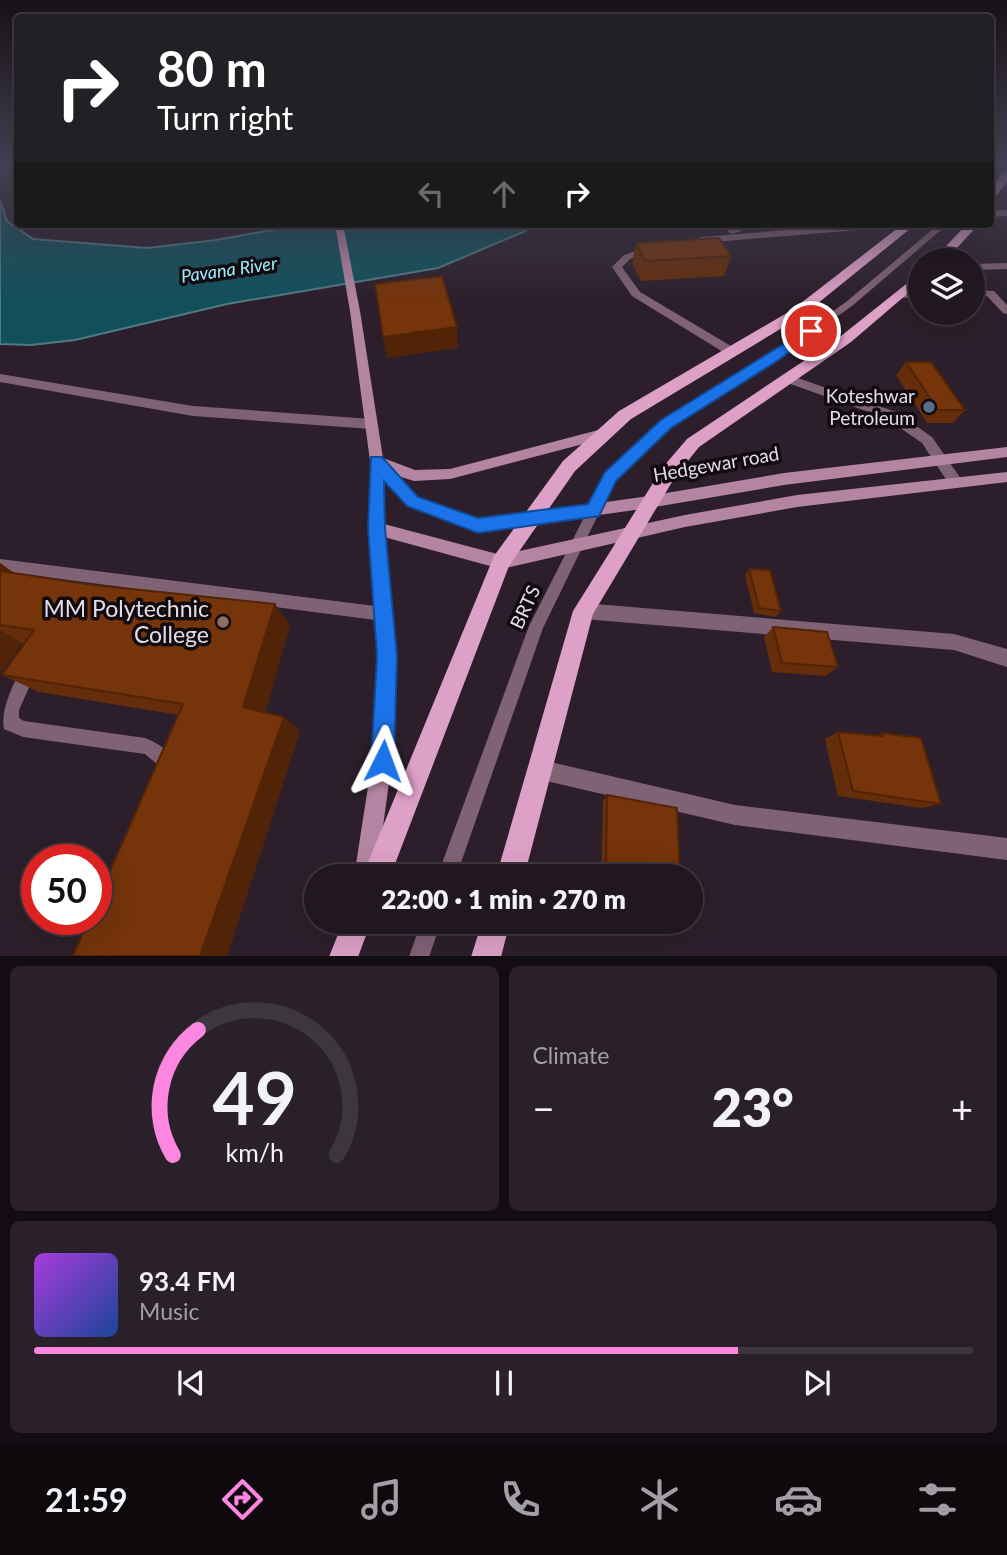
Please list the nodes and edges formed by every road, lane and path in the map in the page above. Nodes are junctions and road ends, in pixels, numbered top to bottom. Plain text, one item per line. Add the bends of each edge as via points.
1 (340, 228) edge
2 (741, 228) edge
3 (847, 228) edge
4 (904, 228) edge
5 (939, 228) edge
6 (969, 228) edge
7 (667, 245) edge
8 (950, 248) edge
9 (985, 267) edge
10 (1007, 267) edge
11 (908, 288) edge
12 (985, 293) edge
13 (900, 295) junction
14 (908, 295) edge
15 (1007, 311) edge
16 (732, 352) junction
17 (0, 378) edge
18 (786, 379) junction
19 (371, 424) junction
20 (606, 433) junction
21 (1007, 452) edge
22 (941, 460) junction
23 (377, 461) junction
24 (1007, 477) edge
25 (956, 483) junction
26 (649, 502) junction
27 (593, 511) junction
28 (529, 520) junction
29 (376, 528) junction
30 (631, 535) junction
31 (576, 547) junction
32 (501, 562) junction
33 (0, 565) edge
34 (583, 611) junction
35 (383, 614) junction
36 (1007, 658) edge
37 (27, 674) edge
38 (541, 770) junction
39 (162, 790) edge
40 (1007, 849) edge
41 (367, 864) edge
42 (381, 864) edge
43 (450, 864) edge
44 (514, 864) edge
45 (353, 934) edge
46 (427, 934) edge
47 (493, 934) edge
48 (343, 956) edge
49 (419, 956) edge
50 (486, 956) edge

1 - 19 main road
2 - 3 street via 695,241
4 - 16 main road via 797,313
5 - 27 lane, BRTS via 849,304 666,424 610,477
6 - 8 main road
7 - 16 street via 642,251 617,267 628,286 648,303
9 - 10 street
11 - 13 main road
12 - 15 street
13 - 14 street
13 - 18 main road
16 - 20 main road via 625,415
17 - 19 street via 192,411
18 - 22 street via 891,415 927,440
18 - 26 main road via 694,443
19 - 23 main road
20 - 23 main road via 450,474 414,476
20 - 28 main road via 569,466
21 - 22 main road, Hedgewar road
22 - 25 street
22 - 26 main road, Hedgewar road via 783,479
23 - 28 main road, Hedgewar road via 412,502 478,526
23 - 29 main road
24 - 25 main road
25 - 30 main road via 797,501
26 - 27 main road, Hedgewar road
26 - 30 main road
27 - 28 main road, Hedgewar road
27 - 31 lane, BRTS
28 - 32 main road
29 - 32 main road
29 - 35 main road
30 - 31 main road
30 - 34 main road
31 - 32 main road
31 - 43 lane, BRTS via 536,626
32 - 42 main road
33 - 35 lane
34 - 36 street via 954,642
34 - 38 main road
35 - 41 main road via 387,656 383,761
37 - 39 lane via 11,709 10,723 23,729 145,746 166,761
38 - 40 street via 735,814
38 - 44 main road
45 - 48 main road
46 - 49 lane
47 - 50 main road

